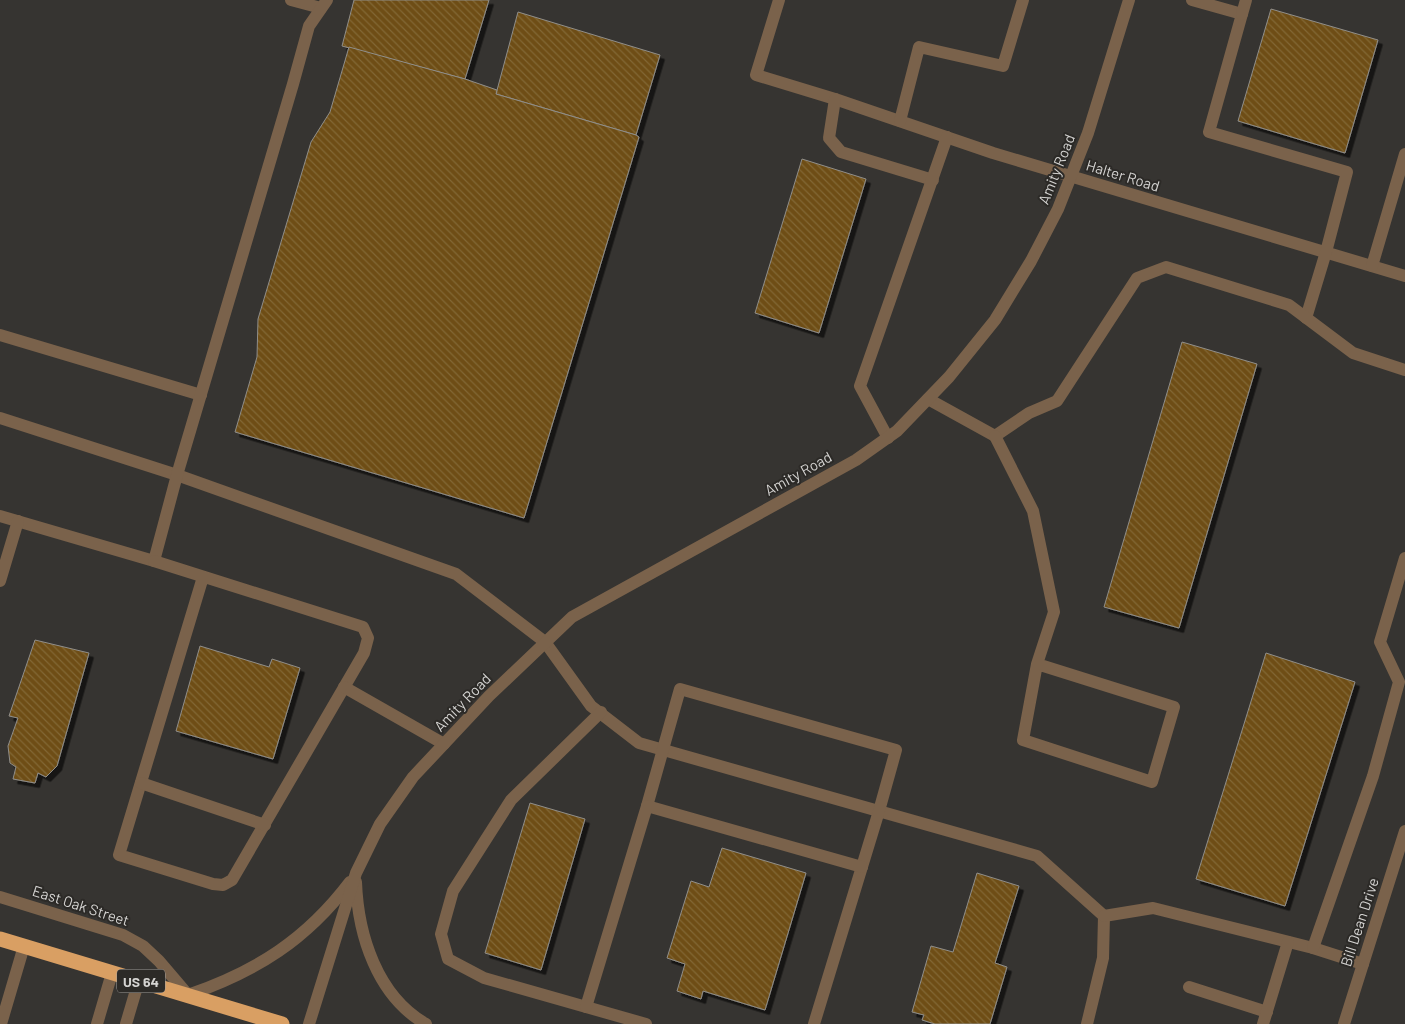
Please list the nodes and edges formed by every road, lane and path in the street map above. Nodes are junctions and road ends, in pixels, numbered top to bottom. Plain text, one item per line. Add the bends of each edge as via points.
1 (290, 0) edge
2 (779, 0) edge
3 (1023, 0) edge
4 (1130, 0) edge
5 (1192, 0) edge
6 (1246, 0) edge
7 (324, 4) edge
8 (1242, 14) junction
9 (835, 100) junction
10 (900, 121) junction
11 (947, 137) junction
12 (1405, 154) edge
13 (1071, 176) junction
14 (932, 180) junction
15 (1326, 252) junction
16 (1372, 266) junction
17 (1405, 276) edge
18 (1306, 318) junction
19 (0, 335) edge
20 (1405, 370) edge
21 (201, 395) junction
22 (928, 399) junction
23 (0, 418) edge
24 (994, 436) junction
25 (888, 438) junction
26 (178, 475) junction
27 (0, 516) edge
28 (18, 521) junction
29 (1405, 558) edge
30 (154, 562) junction
31 (203, 577) junction
32 (0, 581) edge
33 (545, 642) junction
34 (1037, 664) junction
35 (344, 687) junction
36 (600, 712) junction
37 (444, 744) junction
38 (663, 750) junction
39 (140, 783) junction
40 (647, 806) junction
41 (879, 811) junction
42 (265, 825) junction
43 (1405, 831) edge
44 (862, 867) junction
45 (356, 873) junction
46 (0, 897) edge
47 (1104, 916) junction
48 (0, 939) edge
49 (1288, 942) junction
50 (24, 946) junction
51 (1313, 948) junction
52 (1363, 964) junction
53 (112, 973) junction
54 (139, 980) junction
55 (1189, 987) dead end
56 (188, 996) junction
57 (586, 1007) junction
58 (1265, 1018) edge
59 (1, 1024) edge
60 (97, 1024) edge
61 (126, 1024) edge
62 (282, 1024) edge
63 (309, 1024) edge
64 (426, 1024) edge
65 (646, 1024) edge
66 (814, 1024) edge
67 (1087, 1024) edge
68 (1344, 1024) edge

1 - 7 street
2 - 9 street, Halter Road via 756,75
3 - 10 street via 1003,66 919,47
4 - 13 street, Amity Road
5 - 8 street
6 - 8 street
7 - 21 street via 309,26
8 - 15 street via 1209,132 1347,172
9 - 10 street, Halter Road
9 - 14 street via 829,138 841,152
10 - 11 street, Halter Road
11 - 13 street, Halter Road
11 - 14 street
12 - 16 street
13 - 15 street, Halter Road
13 - 22 street, Amity Road via 1058,209 995,320
14 - 25 street via 860,386
15 - 16 street, Halter Road
15 - 18 street
16 - 17 street, Halter Road
18 - 20 street via 1353,353
18 - 24 street via 1289,305 1166,267 1137,278 1057,401 1029,413
19 - 21 street
21 - 26 street
22 - 24 street
22 - 25 street, Amity Road
23 - 26 street
24 - 34 street via 1033,510 1054,612
25 - 33 street, Amity Road via 856,460 572,617
26 - 30 street
26 - 33 street via 456,574
27 - 28 street
28 - 30 street
28 - 32 street
29 - 51 street via 1380,642 1399,682 1373,776
30 - 31 street
31 - 35 street via 363,627 368,638 364,653
31 - 39 street
33 - 36 street via 591,706
33 - 37 street, Amity Road
34 - 34 street via 1023,740 1152,782 1174,707
35 - 37 street
35 - 42 street
36 - 38 street via 639,743
36 - 57 street via 511,800 453,891 441,934 448,959 476,974
37 - 45 street, Amity Road via 413,777 380,824
38 - 40 street
38 - 41 street
38 - 41 street via 680,689 896,750
39 - 42 street
39 - 42 street via 118,855 222,885 232,880
40 - 44 street
40 - 57 street
41 - 44 street
41 - 47 street via 1037,856
43 - 52 street, Bill Dean Drive
44 - 66 street
45 - 56 street, Amity Road via 320,917 287,945 227,981
45 - 63 street, Amity Road
45 - 64 street via 359,914 377,969 404,1009
46 - 56 street, East Oak Street via 123,935 143,946 159,961
47 - 49 street via 1152,908
47 - 67 street via 1103,958
48 - 50 highway, US 64
49 - 51 street
49 - 58 street
50 - 53 highway, US 64
50 - 59 street
51 - 52 street
52 - 68 street, Bill Dean Drive
53 - 54 highway, US 64
53 - 60 street
54 - 56 highway, US 64
54 - 61 street
55 - 58 street
56 - 62 highway, US 64
57 - 65 street

